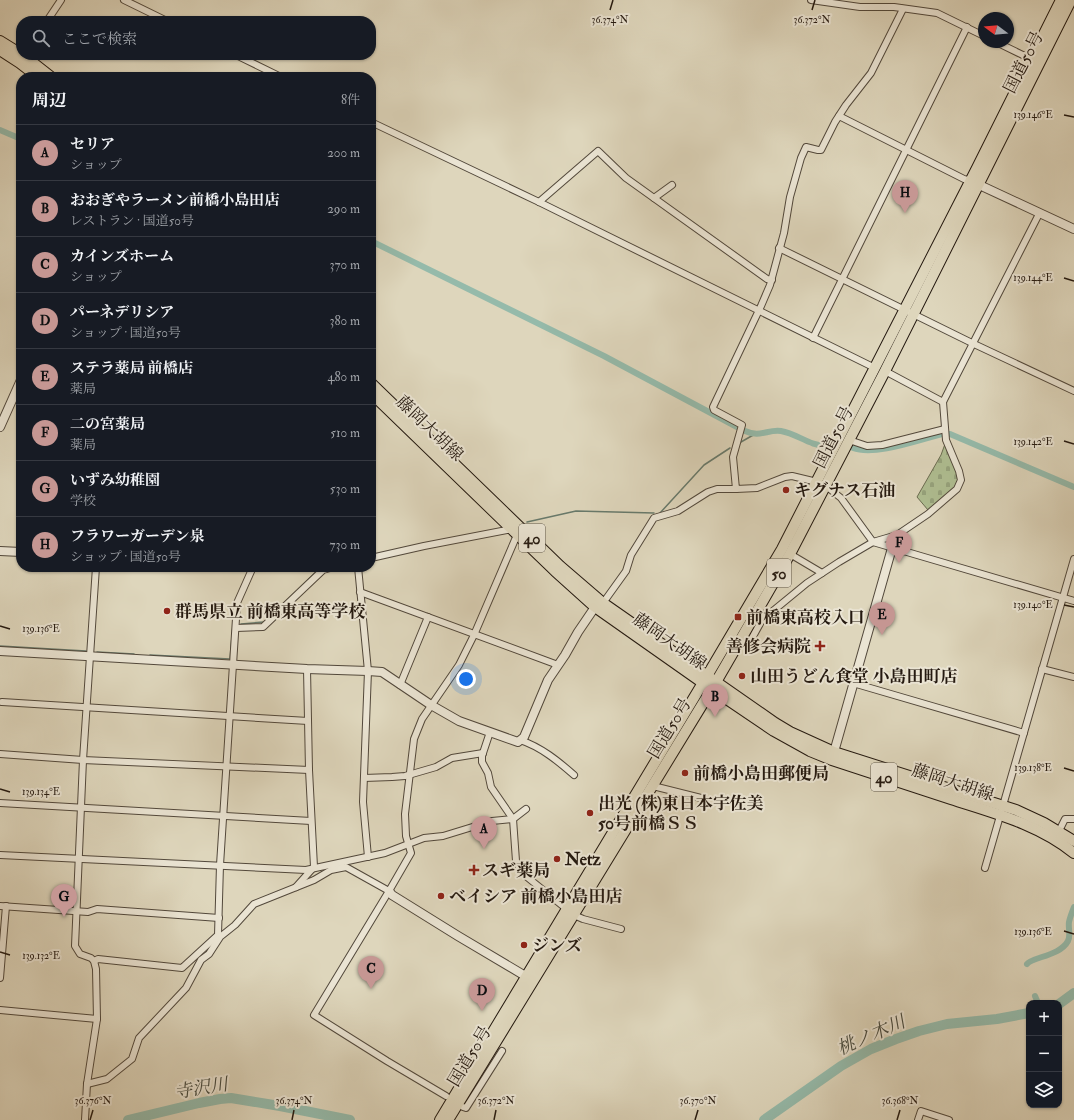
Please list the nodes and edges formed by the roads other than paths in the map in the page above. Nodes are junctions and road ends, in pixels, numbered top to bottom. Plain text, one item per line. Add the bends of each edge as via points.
1 (61, 0) edge
2 (124, 0) edge
3 (811, 0) edge
4 (1065, 2) edge
5 (903, 9) junction
6 (50, 16) edge
7 (157, 16) edge
8 (967, 27) junction
9 (978, 33) edge
10 (0, 41) edge
11 (1008, 48) edge
12 (0, 50) edge
13 (16, 51) edge
14 (1031, 59) junction
15 (29, 60) edge
16 (246, 60) edge
17 (32, 72) edge
18 (45, 72) edge
19 (269, 72) edge
20 (839, 116) junction
21 (376, 124) edge
22 (906, 150) junction
23 (975, 183) junction
24 (672, 185) dead end
25 (654, 198) junction
26 (539, 202) junction
27 (1039, 214) junction
28 (1074, 229) edge
29 (779, 248) junction
30 (842, 279) junction
31 (772, 280) junction
32 (759, 310) junction
33 (909, 312) junction
34 (813, 338) junction
35 (974, 344) junction
36 (880, 370) junction
37 (376, 388) edge
38 (16, 391) edge
39 (1074, 391) edge
40 (376, 398) edge
41 (943, 402) junction
42 (0, 427) edge
43 (945, 429) junction
44 (849, 440) junction
45 (821, 484) junction
46 (736, 490) junction
47 (514, 532) junction
48 (873, 542) junction
49 (892, 548) junction
50 (0, 551) edge
51 (16, 552) edge
52 (790, 554) junction
53 (376, 557) edge
54 (1074, 558) edge
55 (96, 572) edge
56 (251, 572) edge
57 (321, 572) edge
58 (358, 572) edge
59 (822, 573) junction
60 (360, 592) junction
61 (1064, 598) junction
62 (1074, 601) edge
63 (599, 605) junction
64 (428, 617) junction
65 (236, 628) junction
66 (474, 635) junction
67 (751, 640) dead end
68 (0, 651) edge
69 (90, 656) junction
70 (234, 665) junction
71 (558, 665) junction
72 (1042, 668) junction
73 (307, 669) junction
74 (368, 671) junction
75 (1074, 677) edge
76 (709, 683) junction
77 (853, 683) junction
78 (400, 684) junction
79 (2, 702) dead end
80 (431, 705) junction
81 (87, 707) junction
82 (230, 716) junction
83 (308, 721) junction
84 (490, 732) junction
85 (1024, 733) junction
86 (520, 740) junction
87 (834, 752) junction
88 (483, 753) junction
89 (0, 754) edge
90 (83, 760) junction
91 (226, 766) junction
92 (309, 770) junction
93 (409, 774) junction
94 (574, 775) dead end
95 (364, 778) junction
96 (653, 786) junction
97 (700, 798) dead end
98 (0, 803) edge
99 (81, 808) junction
100 (526, 810) dead end
101 (1002, 810) junction
102 (223, 816) junction
103 (513, 819) junction
104 (1074, 819) edge
105 (311, 821) junction
106 (1059, 831) junction
107 (1074, 841) edge
108 (408, 844) junction
109 (1074, 853) edge
110 (0, 855) edge
111 (368, 857) junction
112 (79, 858) junction
113 (220, 865) junction
114 (314, 867) junction
115 (985, 868) dead end
116 (294, 888) junction
117 (389, 891) junction
118 (3, 906) edge
119 (76, 911) junction
120 (570, 912) junction
121 (219, 918) junction
122 (621, 929) dead end
123 (219, 936) junction
124 (94, 960) junction
125 (527, 977) junction
126 (0, 978) edge
127 (0, 1010) edge
128 (97, 1019) junction
129 (502, 1051) dead end
130 (87, 1084) junction
131 (446, 1096) dead end
132 (463, 1107) dead end
133 (85, 1119) edge
134 (440, 1120) edge
135 (448, 1120) edge
136 (918, 1120) edge
137 (949, 1120) edge

1 - 6 street
2 - 7 street
3 - 5 street via 860,7
4 - 14 main road, 国道50号 / 50
4 - 23 main road, 国道50号 / 50
5 - 8 street via 937,13
5 - 20 street via 871,73
8 - 9 street
8 - 22 street
10 - 13 main road
11 - 14 street
12 - 17 main road
14 - 23 main road, 国道50号 / 50
15 - 18 main road
16 - 19 street
20 - 22 street
20 - 29 street via 821,150 806,147 801,158
21 - 26 street
22 - 23 street
22 - 30 street
23 - 27 street
23 - 33 main road, 国道50号 / 50
24 - 25 street
25 - 26 street via 626,178 598,151
25 - 31 street via 767,279
26 - 32 street
27 - 28 street
27 - 35 street
29 - 30 street
29 - 31 street
30 - 33 street
30 - 34 street
31 - 32 street
32 - 34 street
32 - 46 street via 713,407 714,410 742,425 733,457
33 - 35 street
33 - 36 main road, 国道50号 / 50
34 - 36 street
35 - 39 street
35 - 41 street
36 - 41 street
36 - 44 main road, 国道50号 / 50
36 - 45 main road, 国道50号 / 50
37 - 63 main road, 藤岡大胡線 / 40
38 - 42 street
40 - 47 main road, 藤岡大胡線 / 40
41 - 43 street
43 - 44 street via 882,445 867,446
43 - 48 street via 946,440 960,471 961,480 957,489 928,514 896,535
44 - 45 main road, 国道50号 / 50
45 - 46 street via 792,476 757,488
45 - 48 street via 842,498
45 - 52 main road, 国道50号 / 50
45 - 76 main road, 国道50号 / 50 via 782,549
46 - 63 street via 717,489 708,492 678,511 654,518 631,555 626,571
47 - 53 street via 424,546
47 - 63 main road, 藤岡大胡線 / 40 via 555,571
47 - 66 street
48 - 49 street
48 - 59 street
49 - 61 street
49 - 77 street
50 - 51 street
52 - 59 street
52 - 76 main road, 国道50号 / 50
54 - 61 street
55 - 69 street
56 - 65 street via 237,603
57 - 65 street via 264,627
58 - 60 street
59 - 67 street via 762,620
60 - 64 street
60 - 74 street
61 - 62 street
61 - 72 street
63 - 71 street via 578,632
63 - 76 main road, 藤岡大胡線 / 40
64 - 66 street
64 - 78 street
65 - 70 street
66 - 71 street
66 - 80 street via 444,688
68 - 69 street
69 - 70 street
69 - 81 street
70 - 73 street
70 - 82 street
71 - 86 street via 548,680
72 - 75 street
72 - 85 street
73 - 74 street
73 - 83 street
74 - 78 street via 382,672
74 - 95 street
76 - 87 main road, 藤岡大胡線 / 40 via 790,732
76 - 96 main road, 国道50号 / 50
76 - 101 main road, 藤岡大胡線 / 40 via 774,731 810,751 832,760
76 - 120 main road, 国道50号 / 50
77 - 85 street
77 - 87 street
78 - 80 street
79 - 81 street
80 - 84 street via 459,721
80 - 93 street via 414,739
81 - 82 street
81 - 90 street
82 - 83 street
82 - 91 street
83 - 92 street
84 - 86 street via 518,742
84 - 88 street
85 - 101 street
86 - 94 street via 553,757
87 - 101 main road, 藤岡大胡線 / 40
88 - 93 street via 452,758 436,767
88 - 103 street via 482,762 488,773 490,787
89 - 90 street
90 - 91 street
90 - 99 street
91 - 92 street
91 - 102 street
92 - 105 street
93 - 95 street
93 - 108 street via 405,814
95 - 111 street via 363,802
96 - 97 street
96 - 120 main road, 国道50号 / 50
98 - 99 street
99 - 102 street
99 - 112 street
100 - 103 street
101 - 106 main road, 藤岡大胡線 / 40 via 1032,817
101 - 109 main road, 藤岡大胡線 / 40 via 1040,830
101 - 115 street
102 - 105 street
102 - 113 street
103 - 108 street via 492,821
103 - 120 street via 516,861 522,872
104 - 106 street via 1065,819
105 - 114 street
106 - 107 main road, 藤岡大胡線 / 40
108 - 111 street
108 - 117 street via 411,854
110 - 112 street
111 - 114 street
112 - 113 street
112 - 119 street
113 - 114 street via 306,870
113 - 121 street
114 - 116 street
116 - 117 street via 331,870 346,867
116 - 123 street via 254,904
117 - 125 street
117 - 131 street via 314,1015
118 - 119 street
118 - 126 street
119 - 121 street via 88,912 97,909
119 - 124 street via 75,946 80,954
120 - 122 street via 583,919
120 - 125 main road, 国道50号 / 50
120 - 135 main road, 国道50号 / 50
121 - 123 street
123 - 124 street via 182,968
123 - 130 street via 209,954 201,960 186,988 140,1038 132,1059 107,1079
124 - 128 street
125 - 134 main road, 国道50号 / 50
127 - 128 street
128 - 130 street
129 - 132 street via 466,1108
130 - 133 street
136 - 137 street via 921,1112

